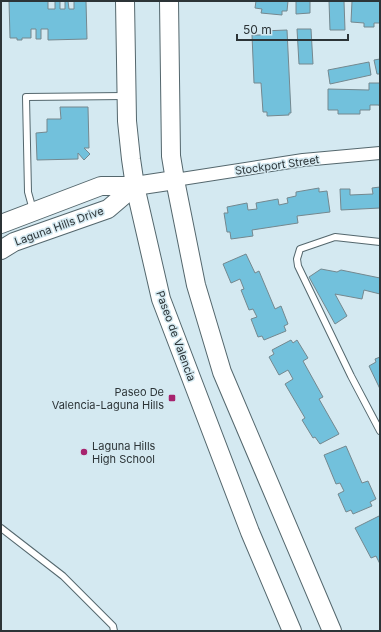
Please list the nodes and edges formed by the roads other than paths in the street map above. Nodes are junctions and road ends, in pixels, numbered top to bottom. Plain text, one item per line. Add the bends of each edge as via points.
1 (124, 1) edge
2 (169, 1) edge
3 (126, 96) junction
4 (380, 153) edge
5 (175, 180) junction
6 (135, 186) junction
7 (33, 211) junction
8 (1, 224) edge
9 (380, 242) edge
10 (1, 250) edge
11 (380, 430) edge
12 (1, 528) edge
13 (114, 631) edge
14 (292, 631) edge
15 (332, 631) edge

1 - 3 main road, Paseo de Valencia
2 - 5 main road via 171,156
3 - 6 main road, Paseo de Valencia
3 - 7 lane via 26,97 28,192
4 - 5 street, Stockport Street via 302,160
5 - 6 main road, Laguna Hills Drive
5 - 15 main road via 196,285 222,372
6 - 7 main road, Laguna Hills Drive via 101,186
6 - 10 main road, Laguna Hills Drive via 108,209 14,242
6 - 14 main road, Paseo de Valencia via 161,299 250,532
7 - 8 main road, Laguna Hills Drive
9 - 11 lane via 335,237 300,249 297,259 298,266 351,376
12 - 13 lane via 63,576 113,626

